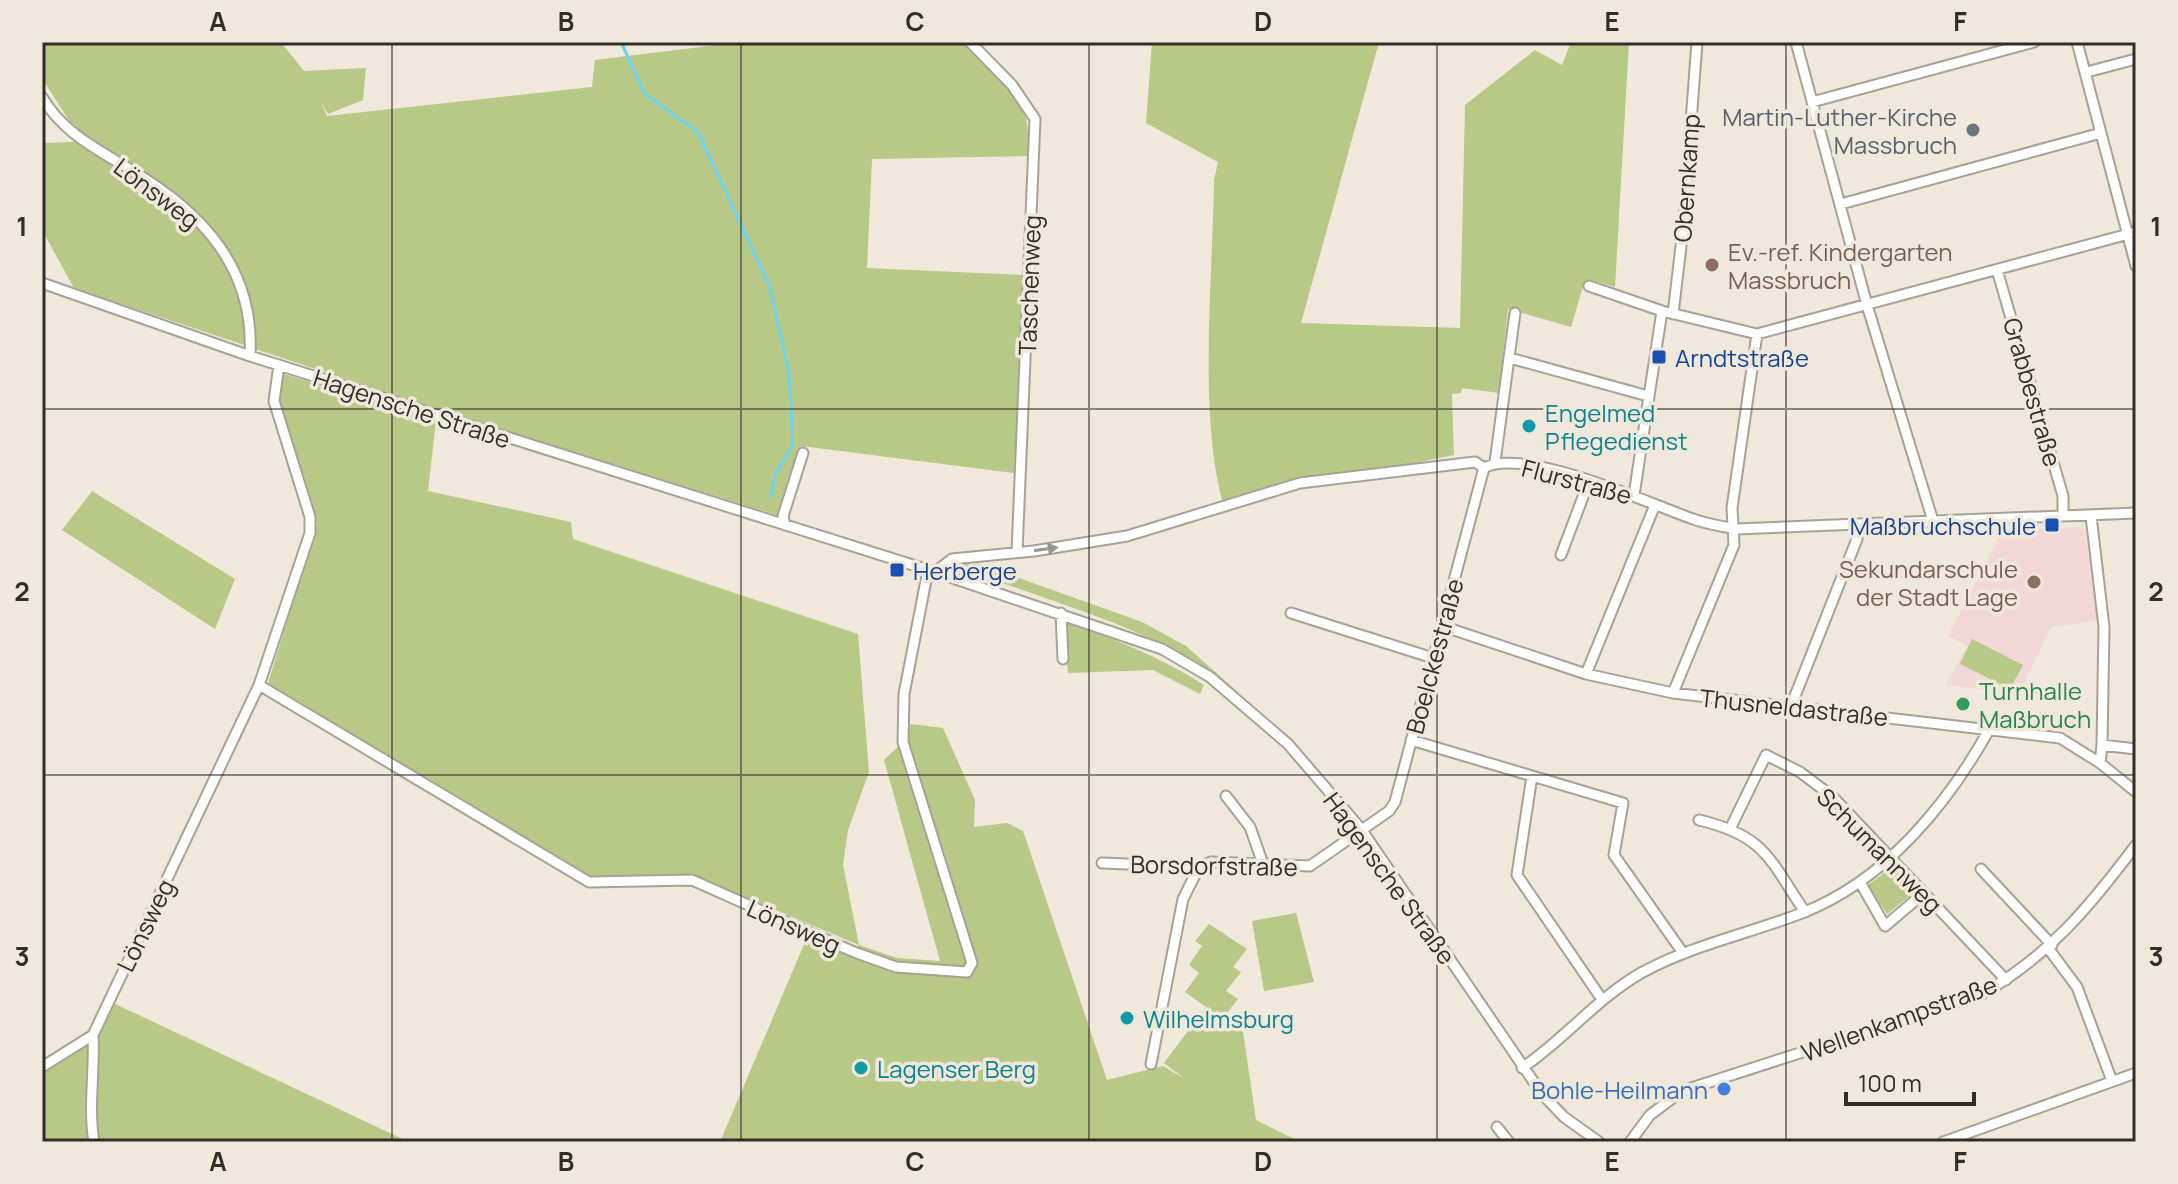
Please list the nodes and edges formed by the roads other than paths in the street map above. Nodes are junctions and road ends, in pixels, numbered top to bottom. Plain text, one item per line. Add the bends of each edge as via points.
1 (970, 42) edge
2 (1697, 42) edge
3 (1796, 42) edge
4 (2034, 42) edge
5 (2077, 42) edge
6 (2136, 59) edge
7 (2087, 72) junction
8 (42, 97) edge
9 (1812, 102) junction
10 (2101, 133) junction
11 (1841, 204) junction
12 (2132, 233) edge
13 (2136, 266) edge
14 (1997, 270) junction
15 (42, 283) edge
16 (1589, 286) dead end
17 (1867, 305) junction
18 (1515, 313) dead end
19 (1668, 313) junction
20 (1757, 334) junction
21 (250, 356) junction
22 (1510, 358) junction
23 (279, 365) junction
24 (1648, 396) junction
25 (803, 453) dead end
26 (1495, 462) junction
27 (1484, 468) junction
28 (1589, 481) junction
29 (1634, 495) junction
30 (1655, 505) junction
31 (2136, 513) edge
32 (2063, 515) junction
33 (2091, 516) junction
34 (1933, 521) junction
35 (1859, 524) junction
36 (785, 525) junction
37 (1736, 529) junction
38 (1017, 552) junction
39 (1561, 555) dead end
40 (932, 571) junction
41 (1061, 613) junction
42 (1291, 613) dead end
43 (1442, 626) junction
44 (1433, 658) junction
45 (1063, 659) dead end
46 (1586, 674) junction
47 (259, 685) junction
48 (1673, 693) junction
49 (1791, 706) junction
50 (1990, 728) junction
51 (1411, 740) junction
52 (2102, 745) junction
53 (2136, 749) edge
54 (2100, 763) junction
55 (1532, 776) junction
56 (2136, 792) edge
57 (1226, 796) dead end
58 (1699, 820) dead end
59 (1731, 827) junction
60 (1361, 829) junction
61 (2136, 845) edge
62 (1892, 859) junction
63 (1102, 863) dead end
64 (1263, 864) junction
65 (1199, 867) junction
66 (1981, 869) dead end
67 (1860, 882) junction
68 (1924, 893) junction
69 (1805, 912) junction
70 (2050, 946) junction
71 (1683, 953) junction
72 (2006, 980) junction
73 (1601, 998) junction
74 (93, 1035) junction
75 (1151, 1064) dead end
76 (42, 1067) edge
77 (1522, 1068) junction
78 (2136, 1073) edge
79 (2112, 1081) junction
80 (1497, 1127) dead end
81 (94, 1142) edge
82 (1509, 1142) edge
83 (1599, 1142) edge
84 (1630, 1142) edge
85 (1943, 1142) edge

1 - 38 street, Taschenweg via 1012,85 1035,119
2 - 19 street, Obernkamp via 1683,229
3 - 9 street
4 - 9 street
5 - 7 street
6 - 7 street
7 - 10 street
8 - 21 street, Lönsweg via 73,135 174,199 222,246 241,286
9 - 11 street
10 - 11 street
10 - 12 street
11 - 17 street
12 - 13 street
12 - 14 street
14 - 17 street
14 - 32 street, Grabbestraße via 2063,496
15 - 21 street, Hagensche Straße
16 - 19 street
17 - 20 street
17 - 34 street
18 - 22 street
19 - 20 street
19 - 24 street
20 - 37 street via 1732,508
21 - 23 street, Hagensche Straße
22 - 24 street
22 - 26 street
23 - 36 street, Hagensche Straße
23 - 47 street, Lönsweg via 274,401 310,517 310,533
24 - 29 street
25 - 36 street via 783,516
26 - 27 street, Flurstraße
26 - 28 street, Flurstraße
38 -> 27 street via 1127,536 1300,483 1475,462
27 - 43 street, Boelckestraße
28 - 29 street, Flurstraße
28 - 39 street
29 - 30 street, Flurstraße
30 - 37 street, Flurstraße
30 - 46 street
31 - 33 street, Flurstraße
32 - 33 street, Flurstraße
32 - 34 street, Flurstraße
33 - 52 street via 2104,627
34 - 35 street, Flurstraße
35 - 37 street, Flurstraße
35 - 49 street
36 - 40 street, Hagensche Straße
37 - 48 street
38 - 40 street via 952,559
40 - 41 street, Hagensche Straße
40 - 47 street, Lönsweg via 904,694 903,742 972,963 967,972 896,967 692,880 589,882
41 - 45 street
41 - 60 street, Hagensche Straße via 1162,649 1210,677 1288,744
42 - 44 street
43 - 44 street, Boelckestraße
43 - 46 street, Thusneldastraße
44 - 51 street, Boelckestraße
46 - 48 street, Thusneldastraße
47 - 74 street, Lönsweg
48 - 49 street, Thusneldastraße
49 - 50 street, Thusneldastraße
50 - 54 street, Thusneldastraße via 2060,738
50 - 62 street via 1975,755
51 - 55 street
51 - 60 street, Boelckestraße via 1392,807
52 - 53 street
52 - 54 street
54 - 56 street, Thusneldastraße
55 - 71 street via 1623,803 1614,855
55 - 73 street via 1517,875
57 - 64 street via 1250,827
58 - 59 street
59 - 62 street, Schumannweg via 1766,755 1833,797
59 - 69 street via 1765,852
60 - 64 street, Borsdorfstraße via 1310,866
60 - 77 street, Hagensche Straße
61 - 70 street, Wellenkampstraße via 2085,913
62 - 67 street
62 - 68 street, Schumannweg
63 - 65 street, Borsdorfstraße
64 - 65 street, Borsdorfstraße via 1211,862
65 - 75 street via 1183,899
66 - 70 street
67 - 68 street via 1885,926
67 - 69 street
68 - 72 street, Schumannweg
69 - 71 street
70 - 72 street, Wellenkampstraße
70 - 79 street via 2077,987
71 - 73 street
72 - 84 street, Wellenkampstraße via 1982,994 1682,1091 1650,1115
73 - 77 street
74 - 76 street
74 - 81 street, Lönsweg
77 - 83 street, Hagensche Straße via 1564,1117
78 - 79 street
79 - 85 street
80 - 82 street

